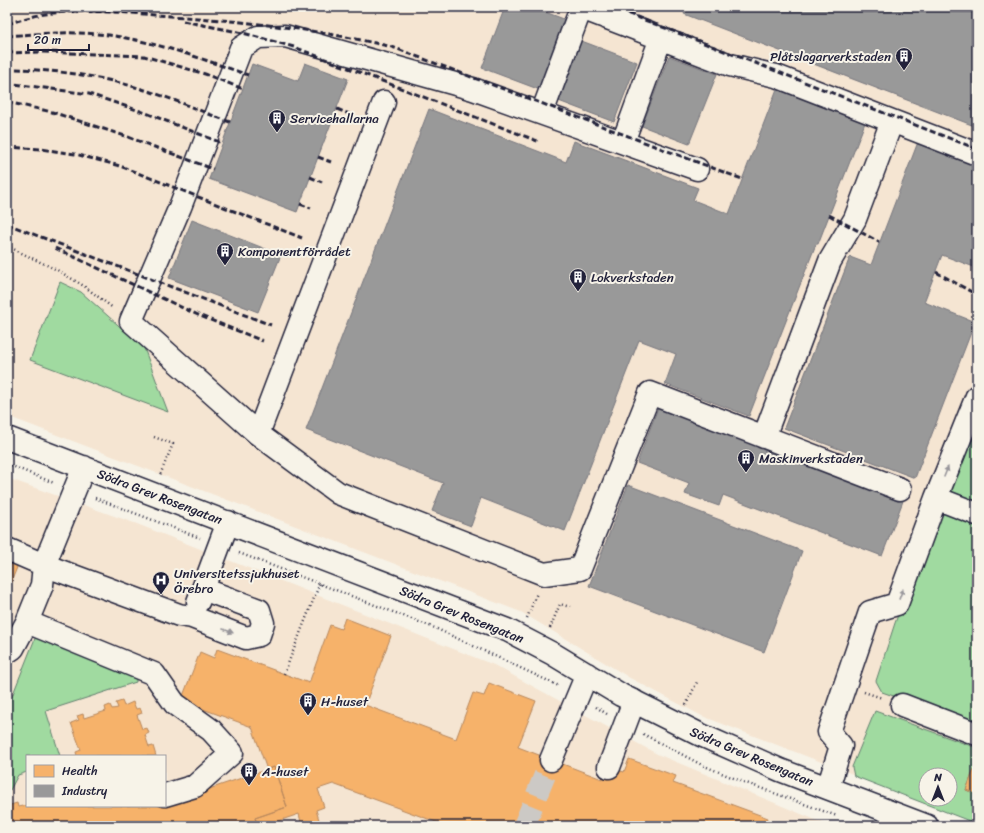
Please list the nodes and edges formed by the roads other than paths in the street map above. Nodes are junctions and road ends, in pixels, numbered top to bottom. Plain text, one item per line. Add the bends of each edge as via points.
1 (580, 7) edge
2 (661, 38) junction
3 (384, 102) dead end
4 (542, 114) junction
5 (892, 121) junction
6 (623, 142) junction
7 (977, 154) edge
8 (697, 168) dead end
9 (977, 396) edge
10 (258, 434) junction
11 (764, 437) junction
12 (7, 438) edge
13 (84, 467) junction
14 (900, 489) dead end
15 (936, 498) junction
16 (977, 514) edge
17 (228, 522) junction
18 (7, 549) edge
19 (44, 565) junction
20 (202, 589) junction
21 (192, 617) junction
22 (28, 622) junction
23 (7, 652) edge
24 (587, 674) junction
25 (634, 702) junction
26 (902, 705) road end
27 (977, 734) edge
28 (551, 760) tunnel mouth
29 (609, 767) dead end
30 (828, 788) junction
31 (166, 795) edge
32 (880, 818) edge
33 (926, 826) edge

1 - 2 street
1 - 4 street
2 - 5 street via 730,65 776,76
2 - 6 street
3 - 10 street
4 - 6 street
4 - 10 street via 473,89 285,36 258,37 241,48 180,207 131,321
5 - 7 street
5 - 11 street via 855,220 830,261
6 - 8 street
15 -> 9 street
10 - 11 street via 338,493 544,574 580,569 650,393
11 - 14 street
12 - 13 street, Södra Grev Rosengatan
13 - 17 street, Södra Grev Rosengatan
13 - 19 street
15 - 16 street
30 -> 15 street via 841,746 829,732 870,612 897,604
17 - 20 street
17 - 24 street, Södra Grev Rosengatan via 507,630
18 - 19 street
19 - 21 street via 179,615
19 - 22 street via 42,585
20 - 21 street
21 -> 20 street via 246,638 259,635 263,623 259,610
22 - 23 street
22 - 31 street via 154,674 175,704 211,730 232,753 194,786
24 - 25 street, Södra Grev Rosengatan
24 - 28 street
25 - 29 street
25 - 30 street, Södra Grev Rosengatan via 701,735
26 - 27 street
30 - 32 street, Södra Grev Rosengatan
32 - 33 street, Södra Grev Rosengatan

